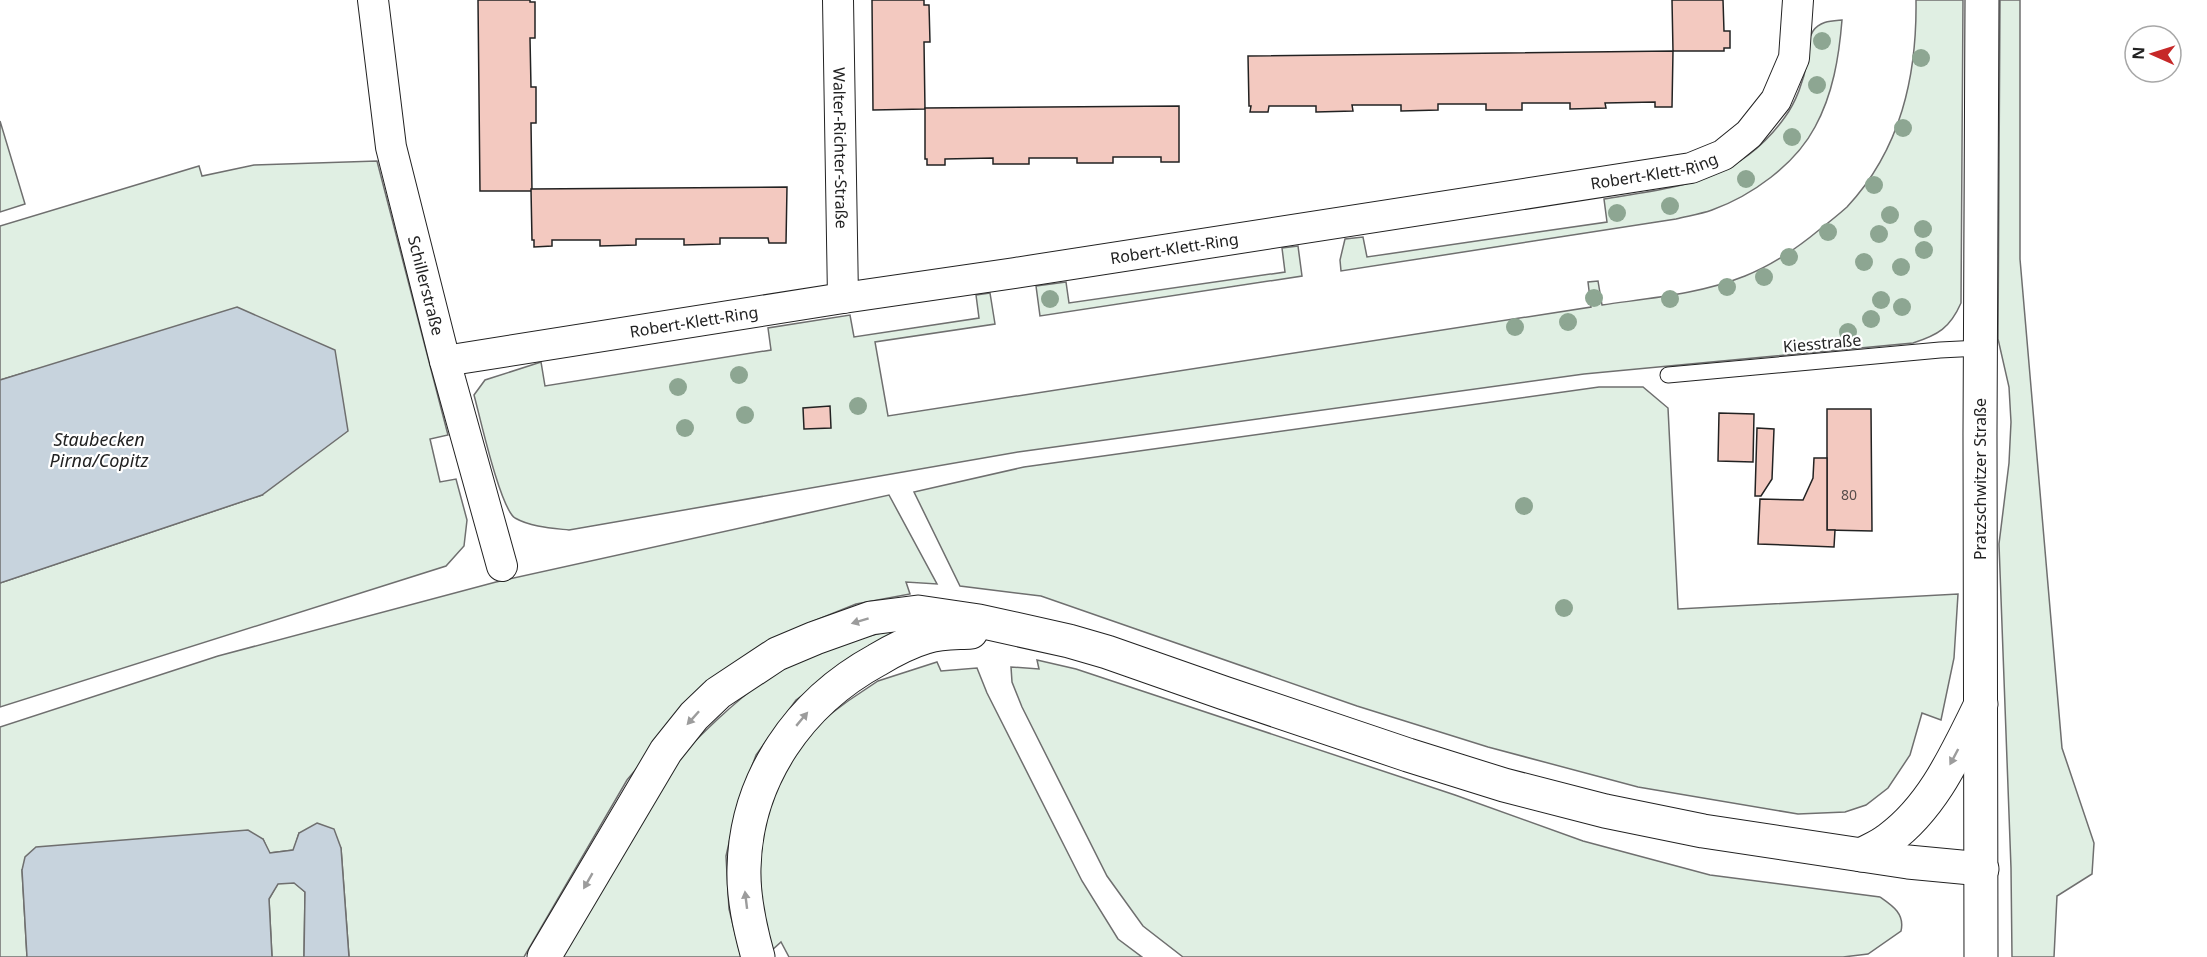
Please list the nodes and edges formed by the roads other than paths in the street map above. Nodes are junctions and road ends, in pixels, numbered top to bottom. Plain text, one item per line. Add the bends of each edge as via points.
1 (373, 0) edge
2 (838, 0) edge
3 (1798, 0) edge
4 (1982, 0) edge
5 (843, 298) junction
6 (1980, 348) junction
7 (445, 362) junction
8 (1668, 375) dead end
9 (501, 566) dead end
10 (922, 624) junction
11 (1981, 705) junction
12 (1861, 855) junction
13 (1982, 869) junction
14 (544, 957) edge
15 (758, 957) edge
16 (1982, 957) edge

1 - 7 street, Schillerstraße via 391,147
2 - 5 street, Walter-Richter-Straße
3 - 5 street, Robert-Klett-Ring via 1794,58 1776,100 1749,134 1723,155 1691,168
4 - 6 main road, Pratzschwitzer Straße
5 - 7 street, Robert-Klett-Ring
6 - 8 lane, Kiesstraße
6 - 11 main road, Pratzschwitzer Straße
7 - 9 street, Schillerstraße
10 - 12 main road via 1069,640 1504,785 1703,831
10 -> 14 main road via 871,618 777,654 718,693 666,751
15 -> 10 main road via 750,931 744,868 746,838 766,773 805,714 832,689 896,649
11 -> 12 main road via 1939,785 1889,840
11 - 13 main road, Pratzschwitzer Straße
12 - 13 main road
13 - 16 main road, Pratzschwitzer Straße

